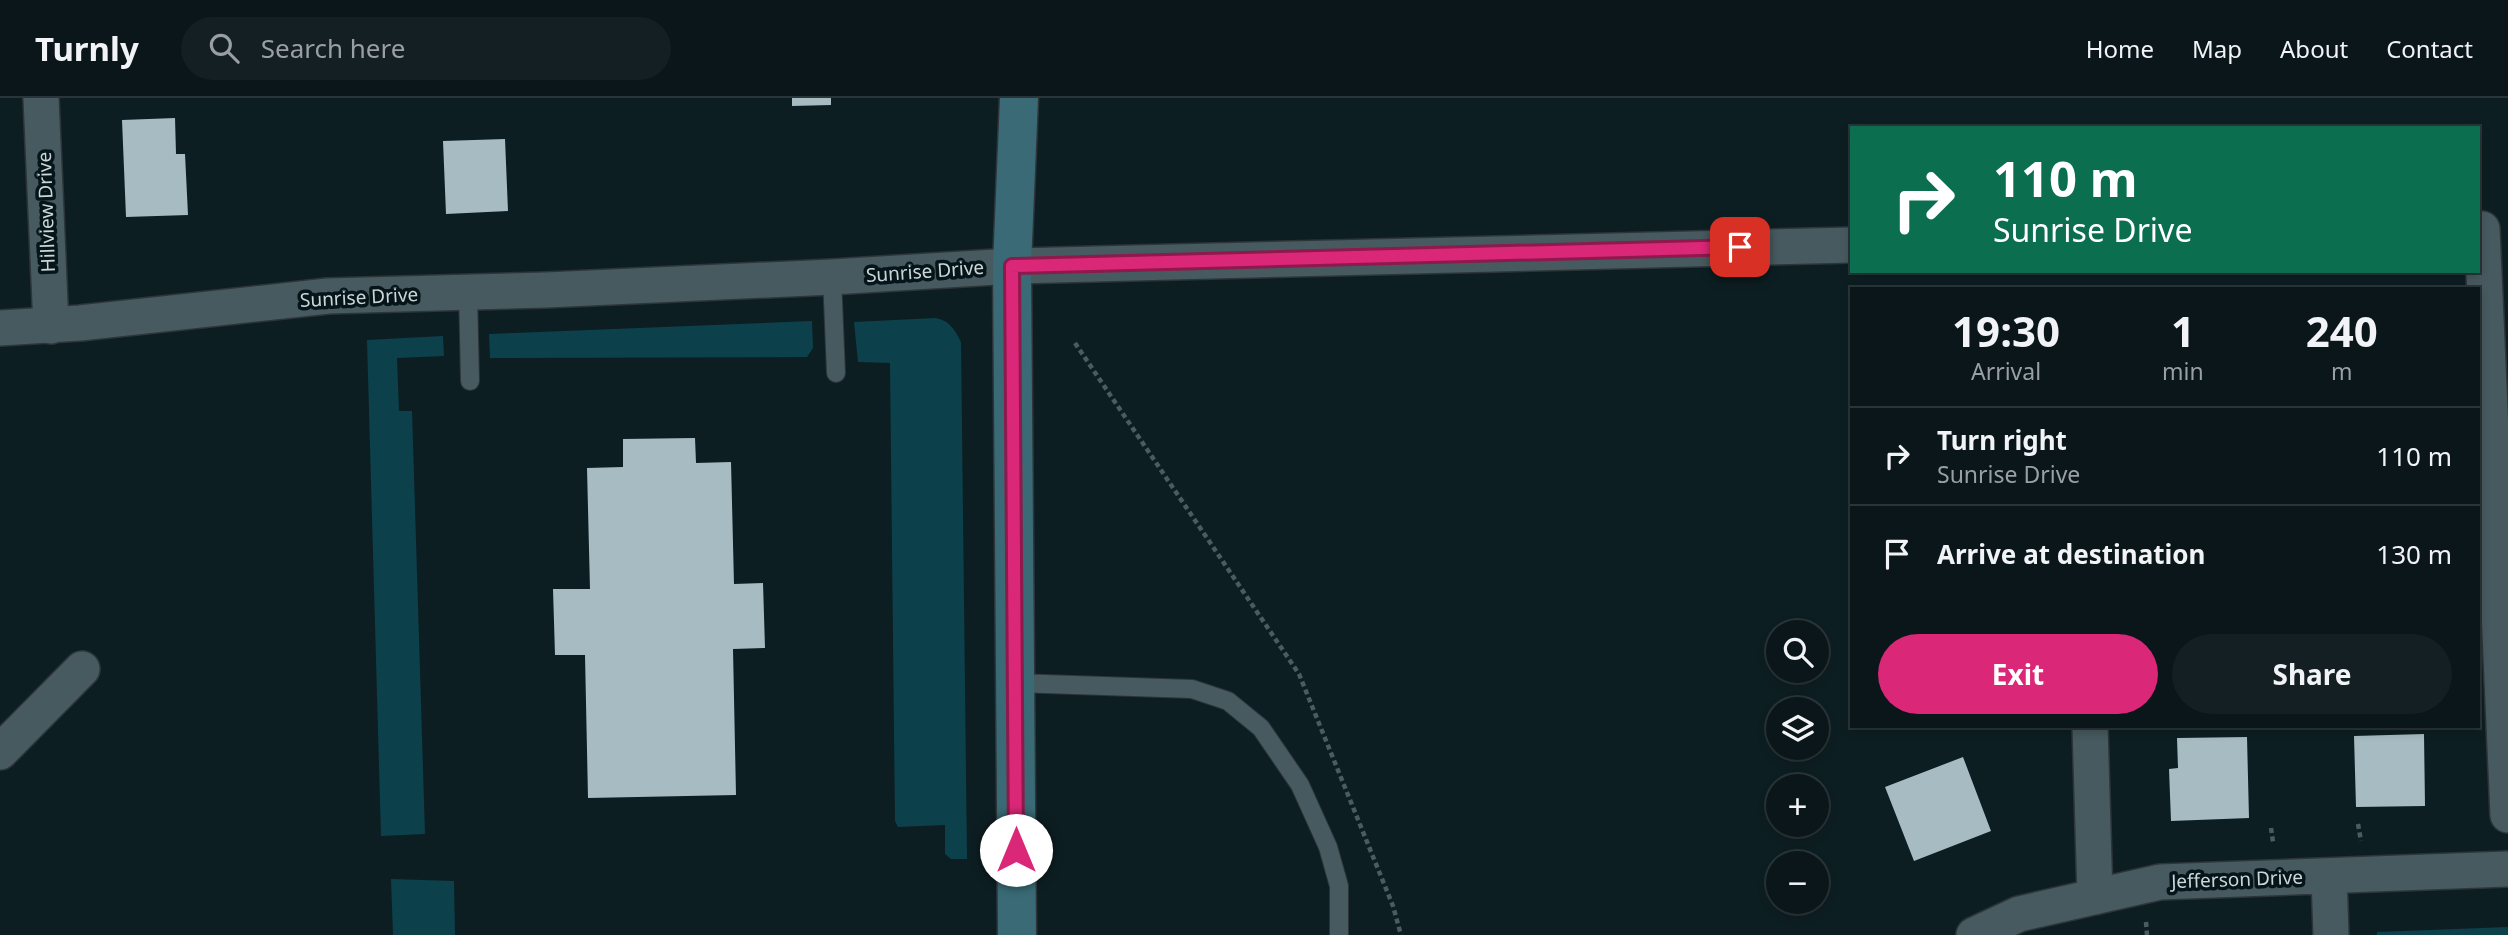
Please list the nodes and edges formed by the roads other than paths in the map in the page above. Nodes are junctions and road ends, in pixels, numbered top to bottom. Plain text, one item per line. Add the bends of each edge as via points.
1 (41, 98) edge
2 (1019, 98) edge
3 (2489, 228) edge
4 (1850, 244) edge
5 (1012, 266) junction
6 (832, 277) junction
7 (468, 292) junction
8 (51, 326) junction
9 (0, 328) edge
10 (836, 373) dead end
11 (470, 381) dead end
12 (82, 669) dead end
13 (1014, 683) junction
14 (2090, 728) edge
15 (0, 752) edge
16 (2508, 815) edge
17 (2508, 869) edge
18 (2329, 876) junction
19 (2095, 897) junction
20 (1017, 935) edge
21 (1339, 935) edge
22 (1974, 935) edge
23 (2331, 935) edge

1 - 8 street, Hillview Drive
2 - 5 street
3 - 16 street
4 - 5 street, Sunrise Drive
5 - 6 street, Sunrise Drive
5 - 13 street
6 - 7 street, Sunrise Drive
6 - 10 lane
7 - 8 street, Sunrise Drive via 328,296
7 - 11 lane
8 - 9 street, Sunrise Drive
12 - 15 street
13 - 20 street
13 - 21 lane via 1192,689 1228,701 1261,728 1300,785 1328,847 1339,886
14 - 19 street
17 - 18 street, Jefferson Drive
18 - 19 street, Jefferson Drive via 2160,882
18 - 23 street
19 - 22 street, Jefferson Drive via 2019,914

